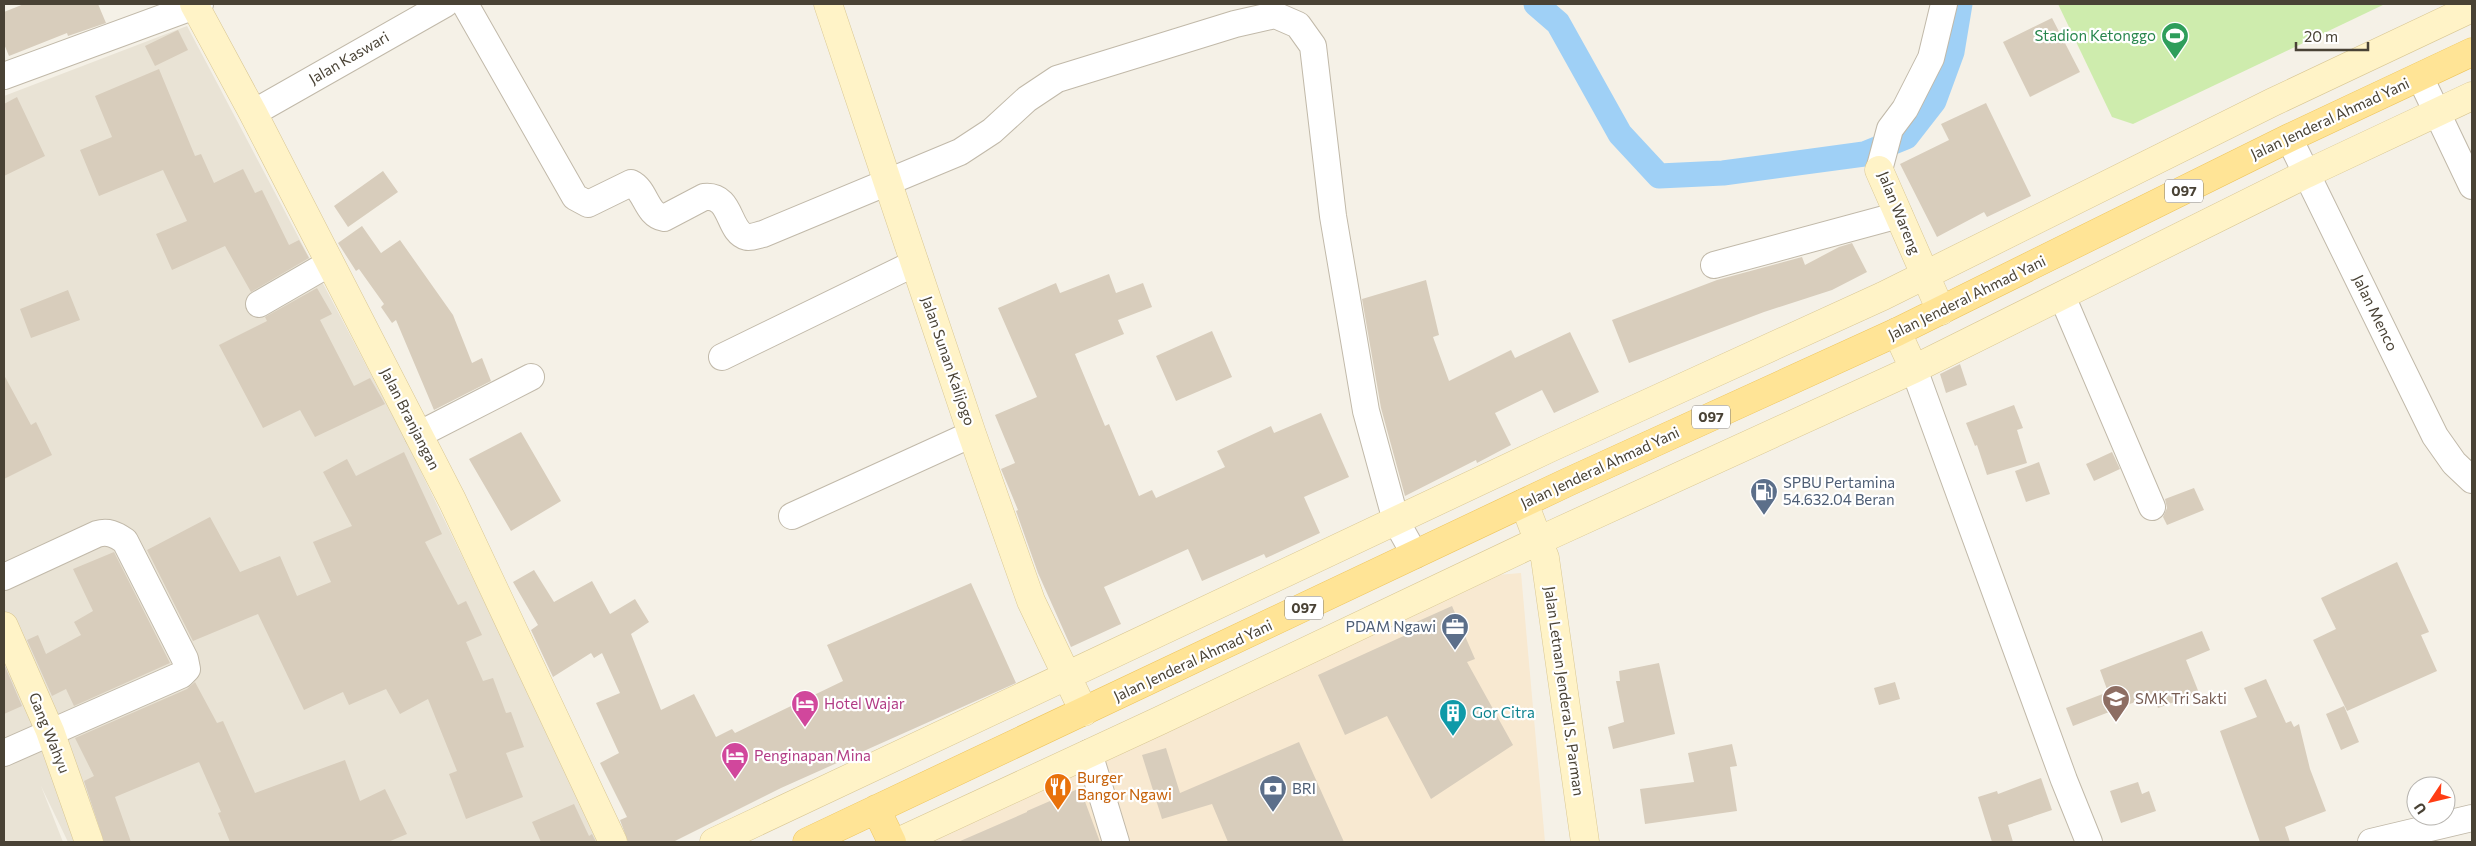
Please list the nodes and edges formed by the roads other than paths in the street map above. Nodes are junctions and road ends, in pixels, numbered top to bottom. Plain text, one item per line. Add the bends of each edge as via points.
1 (445, 4) edge
2 (465, 4) edge
3 (828, 4) edge
4 (1944, 4) edge
5 (196, 5) edge
6 (2472, 8) edge
7 (2472, 52) edge
8 (4, 76) edge
9 (2420, 77) junction
10 (2472, 96) edge
11 (253, 113) junction
12 (2436, 113) junction
13 (2289, 138) junction
14 (1879, 170) joint
15 (2306, 174) junction
16 (889, 182) junction
17 (2472, 186) edge
18 (1899, 215) junction
19 (330, 263) junction
20 (914, 263) junction
21 (1714, 265) dead end
22 (1924, 276) junction
23 (2062, 296) junction
24 (259, 304) dead end
25 (1941, 312) junction
26 (1897, 332) junction
27 (722, 357) dead end
28 (1914, 369) junction
29 (531, 377) dead end
30 (972, 434) junction
31 (418, 435) junction
32 (2472, 480) edge
33 (1524, 503) junction
34 (2152, 507) dead end
35 (792, 516) dead end
36 (1396, 521) junction
37 (1540, 540) junction
38 (1414, 555) junction
39 (4, 577) edge
40 (4, 626) edge
41 (1067, 676) junction
42 (1084, 712) junction
43 (50, 731) junction
44 (4, 753) edge
45 (1089, 753) junction
46 (876, 808) junction
47 (2472, 818) edge
48 (2384, 841) edge
49 (89, 842) edge
50 (613, 842) edge
51 (714, 842) edge
52 (807, 842) edge
53 (892, 842) edge
54 (898, 842) edge
55 (1116, 842) edge
56 (1585, 842) edge
57 (2089, 842) edge

1 - 11 street, Jalan Kaswari
2 - 16 street via 568,186 582,202 588,204 631,183 653,211 664,218 712,196 721,200 742,234 748,237
3 - 16 street, Jalan Sunan Kalijogo
4 - 14 street, Jalan Wareng via 1931,58 1905,110 1890,128
5 - 8 street
5 - 11 street, Jalan Branjangan
6 - 22 street via 2272,102
7 - 9 main road, Jalan Jenderal Ahmad Yani / 097
9 - 12 street
9 - 13 main road, Jalan Jenderal Ahmad Yani / 097
10 - 12 street
11 - 19 street, Jalan Branjangan
12 - 15 street
12 - 17 street
13 - 15 street, Jalan Menco
13 - 25 main road, Jalan Jenderal Ahmad Yani / 097
14 - 18 street, Jalan Wareng
15 - 23 street
15 - 32 street, Jalan Menco via 2435,436 2454,463
16 - 20 street, Jalan Sunan Kalijogo
16 - 36 street via 960,152 1057,79 1235,24 1275,15 1298,25 1313,46 1332,216 1366,411
18 - 21 street
18 - 22 street, Jalan Wareng
19 - 24 street
19 - 31 street, Jalan Branjangan
20 - 27 street
20 - 30 street, Jalan Sunan Kalijogo
22 - 25 street, Jalan Wareng
22 - 36 street
23 - 28 street
23 - 34 street
25 - 26 main road, Jalan Jenderal Ahmad Yani / 097
26 - 28 street
26 - 33 main road, Jalan Jenderal Ahmad Yani / 097
28 - 37 street
28 - 57 street
29 - 31 street
30 - 35 street
30 - 41 street, Jalan Sunan Kalijogo via 1031,601
31 - 50 street, Jalan Branjangan via 452,500
33 - 37 street, Jalan Letnan Jenderal S. Parman
33 - 38 main road, Jalan Jenderal Ahmad Yani / 097
36 - 38 street
36 - 41 street
37 - 45 street
37 - 56 street, Jalan Letnan Jenderal S. Parman
38 - 42 main road, Jalan Jenderal Ahmad Yani / 097
39 - 43 street via 97,534 107,532 118,536 125,541 185,659 187,669 181,675
40 - 43 street, Gang Wahyu
41 - 42 street, Jalan Sunan Kalijogo
41 - 51 street
42 - 46 main road, Jalan Jenderal Ahmad Yani / 097
43 - 44 street
43 - 49 street, Gang Wahyu
45 - 54 street
45 - 55 street
46 - 52 main road, Jalan Jenderal Ahmad Yani / 097
46 - 53 main road
47 - 48 street

